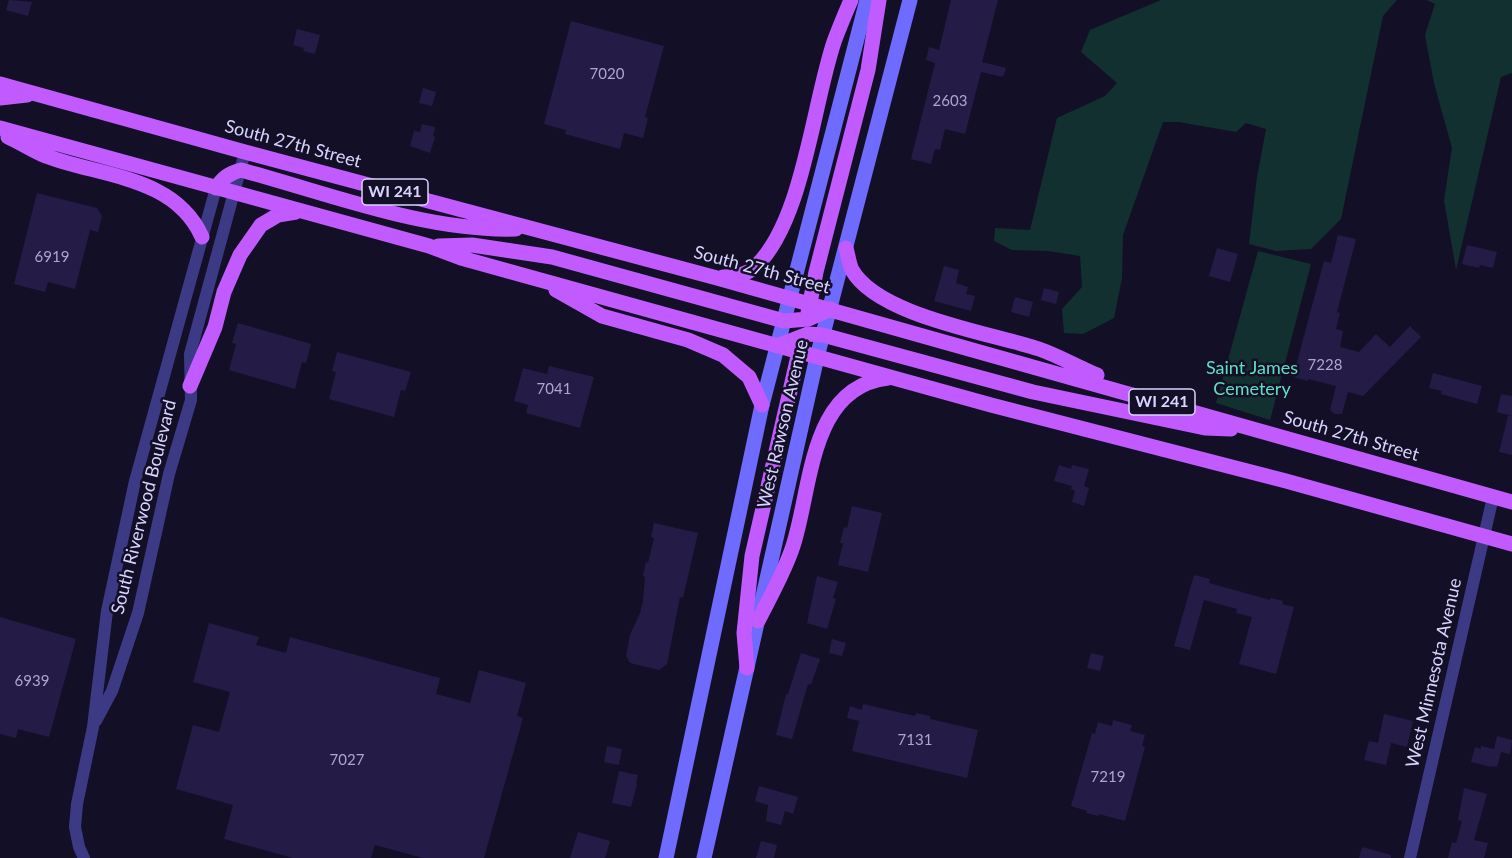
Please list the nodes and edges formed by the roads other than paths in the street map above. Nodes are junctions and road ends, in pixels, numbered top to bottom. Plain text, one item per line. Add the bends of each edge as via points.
1 (851, 0) edge
2 (867, 0) edge
3 (879, 0) edge
4 (910, 0) edge
5 (0, 84) edge
6 (36, 94) junction
7 (0, 98) edge
8 (0, 128) edge
9 (0, 133) edge
10 (245, 152) junction
11 (241, 170) junction
12 (216, 188) junction
13 (234, 194) junction
14 (300, 211) junction
15 (531, 228) junction
16 (202, 237) junction
17 (429, 246) junction
18 (846, 248) junction
19 (535, 278) junction
20 (717, 278) junction
21 (790, 299) junction
22 (831, 309) junction
23 (803, 328) junction
24 (777, 346) junction
25 (818, 357) junction
26 (893, 378) junction
27 (190, 386) junction
28 (1146, 397) junction
29 (762, 405) junction
30 (1258, 430) junction
31 (1493, 496) junction
32 (1512, 502) edge
33 (1484, 537) junction
34 (1512, 544) edge
35 (758, 621) junction
36 (747, 668) junction
37 (93, 727) junction
38 (84, 858) edge
39 (666, 858) edge
40 (704, 858) edge
41 (1410, 858) edge

1 - 20 main road via 834,43 793,200 782,228 756,266 738,277
2 - 21 main road, West Rawson Avenue
3 - 23 main road via 868,70
4 - 18 main road, West Rawson Avenue
5 - 6 main road, South 27th Street / WI 241
6 - 7 main road
6 - 10 main road, South 27th Street / WI 241
8 - 12 main road, South 27th Street / WI 241
9 - 16 main road via 42,154 129,179 164,195 195,222
10 - 11 street, South Riverwood Boulevard
10 - 15 main road, South 27th Street / WI 241
11 - 12 main road via 231,172
11 - 13 street, South Riverwood Boulevard
11 - 15 main road via 406,216 488,230
12 - 13 main road, South 27th Street / WI 241
12 - 16 street, South Riverwood Boulevard
13 - 14 main road, South 27th Street / WI 241
13 - 27 street, South Riverwood Boulevard via 190,354
14 - 17 main road, South 27th Street / WI 241
14 - 27 main road via 278,215 261,225 240,255
15 - 20 main road, South 27th Street / WI 241
16 - 37 street, South Riverwood Boulevard via 135,481 107,611
17 - 19 main road, South 27th Street / WI 241
17 - 23 main road via 472,245 552,257
18 - 22 main road, West Rawson Avenue
18 - 28 main road via 859,279 890,302 917,315 1040,350
19 - 24 main road, South 27th Street / WI 241
19 - 29 main road via 602,316 688,340 723,355 748,377
20 - 21 main road, South 27th Street / WI 241
21 - 23 main road, West Rawson Avenue
21 - 23 main road, South 27th Street / WI 241
22 - 23 main road, West Rawson Avenue
22 - 23 main road, South 27th Street / WI 241
22 - 28 main road, South 27th Street / WI 241
23 - 24 main road, South 27th Street / WI 241
23 - 24 main road, West Rawson Avenue
23 - 25 main road, South 27th Street / WI 241
23 - 25 main road, West Rawson Avenue
23 - 30 main road via 1033,392 1205,428
23 - 36 main road via 752,556 744,633
24 - 29 main road, West Rawson Avenue
25 - 26 main road, South 27th Street / WI 241
25 - 35 main road, West Rawson Avenue
26 - 33 main road, South 27th Street / WI 241
26 - 35 main road via 855,388 828,423 812,461 793,546
27 - 37 street, South Riverwood Boulevard via 190,400 138,613 112,691
28 - 30 main road, South 27th Street / WI 241
29 - 39 main road, West Rawson Avenue
30 - 31 main road, South 27th Street / WI 241
31 - 32 main road, South 27th Street / WI 241
31 - 33 street, West Minnesota Avenue
33 - 34 main road, South 27th Street / WI 241
33 - 41 street, West Minnesota Avenue
35 - 36 main road, West Rawson Avenue
36 - 40 main road, West Rawson Avenue
37 - 38 street, South Riverwood Boulevard via 75,827

